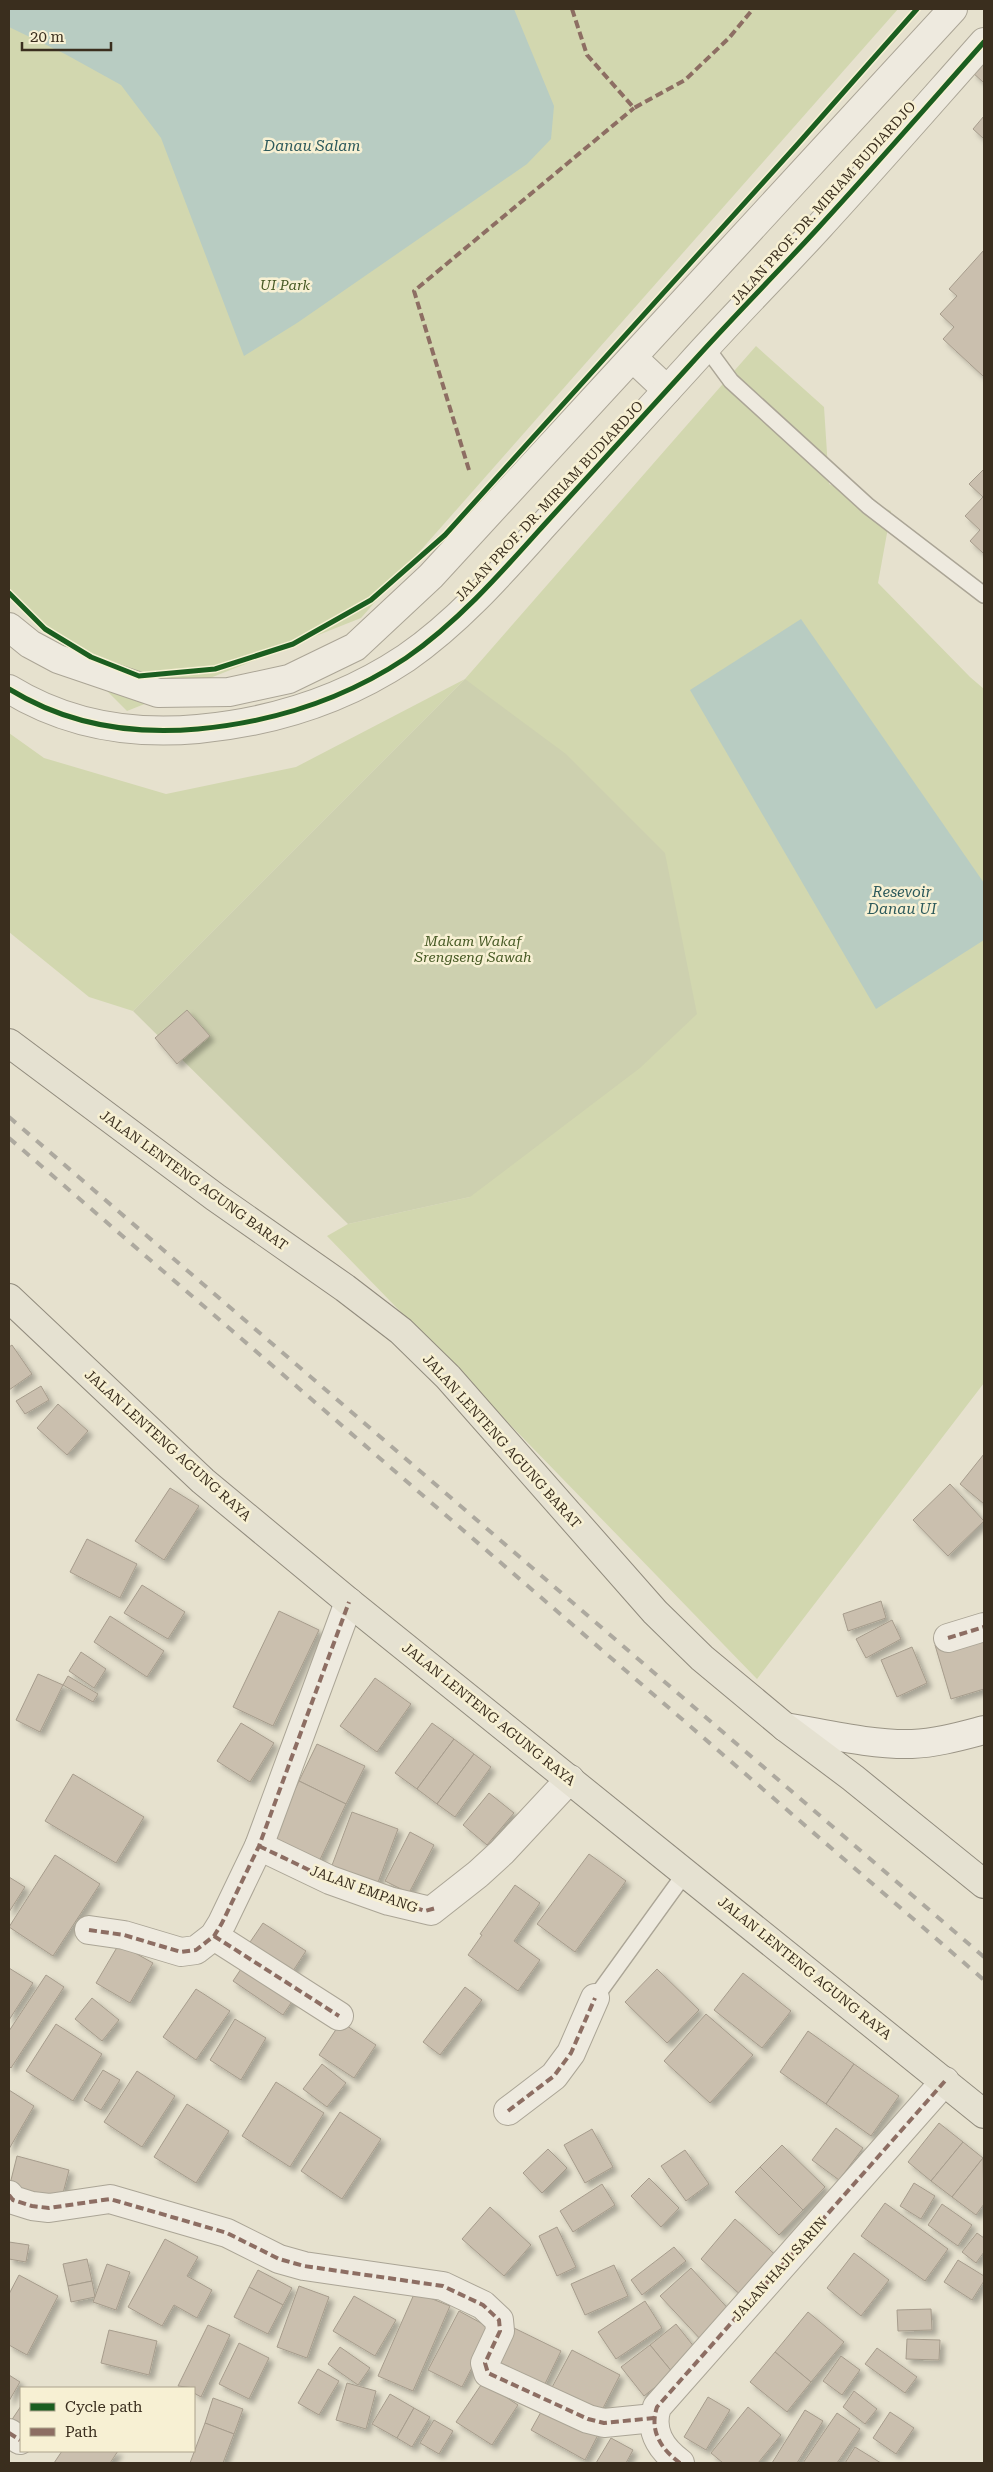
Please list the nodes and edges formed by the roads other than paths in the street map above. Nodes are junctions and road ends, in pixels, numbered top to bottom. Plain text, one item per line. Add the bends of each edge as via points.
1 (952, 9) edge
2 (984, 42) edge
3 (706, 347) junction
4 (633, 358) junction
5 (667, 390) junction
6 (984, 595) edge
7 (9, 627) edge
8 (9, 690) edge
9 (9, 1043) edge
10 (9, 1298) edge
11 (349, 1602) junction
12 (984, 1627) edge
13 (948, 1638) dead end
14 (785, 1727) junction
15 (984, 1730) edge
16 (570, 1779) junction
17 (259, 1846) junction
18 (686, 1872) junction
19 (984, 1884) edge
20 (89, 1930) dead end
21 (214, 1936) junction
22 (595, 1998) joint
23 (340, 2016) dead end
24 (945, 2081) junction
25 (508, 2111) dead end
26 (984, 2114) edge
27 (9, 2196) edge
28 (654, 2418) junction
29 (680, 2463) edge

1 - 4 street
2 - 3 street, JALAN PROF. DR. MIRIAM BUDIARDJO
3 - 5 street, JALAN PROF. DR. MIRIAM BUDIARDJO
3 - 6 lane via 731,381 868,506
4 - 5 street
4 - 7 street via 431,576 354,648 289,680 229,692 158,693 58,659 30,644
5 - 8 street, JALAN PROF. DR. MIRIAM BUDIARDJO via 464,610 406,658 347,691 295,712 242,724 165,732 95,724 43,708
9 - 14 main road, JALAN LENTENG AGUNG BARAT via 401,1332 448,1377 655,1612 702,1658
10 - 11 main road, JALAN LENTENG AGUNG RAYA via 203,1481
11 - 16 main road, JALAN LENTENG AGUNG RAYA
11 - 17 street
12 - 13 street
14 - 15 street via 855,1739 912,1744
14 - 19 main road
16 - 17 street, JALAN EMPANG via 502,1852 431,1911 389,1901 330,1880
16 - 18 main road, JALAN LENTENG AGUNG RAYA
17 - 21 street
18 - 22 lane
18 - 24 main road, JALAN LENTENG AGUNG RAYA
20 - 21 street via 124,1935 180,1952 196,1950
21 - 23 street
22 - 25 street via 571,2054 554,2076
24 - 26 main road, JALAN LENTENG AGUNG RAYA
24 - 28 street, JALAN HAJI SARIN via 666,2396
27 - 28 street via 32,2206 49,2208 110,2199 227,2233 279,2259 304,2266 443,2286 483,2305 498,2320 500,2331 485,2363 488,2373 588,2419 604,2423
28 - 29 street via 655,2436 668,2454

